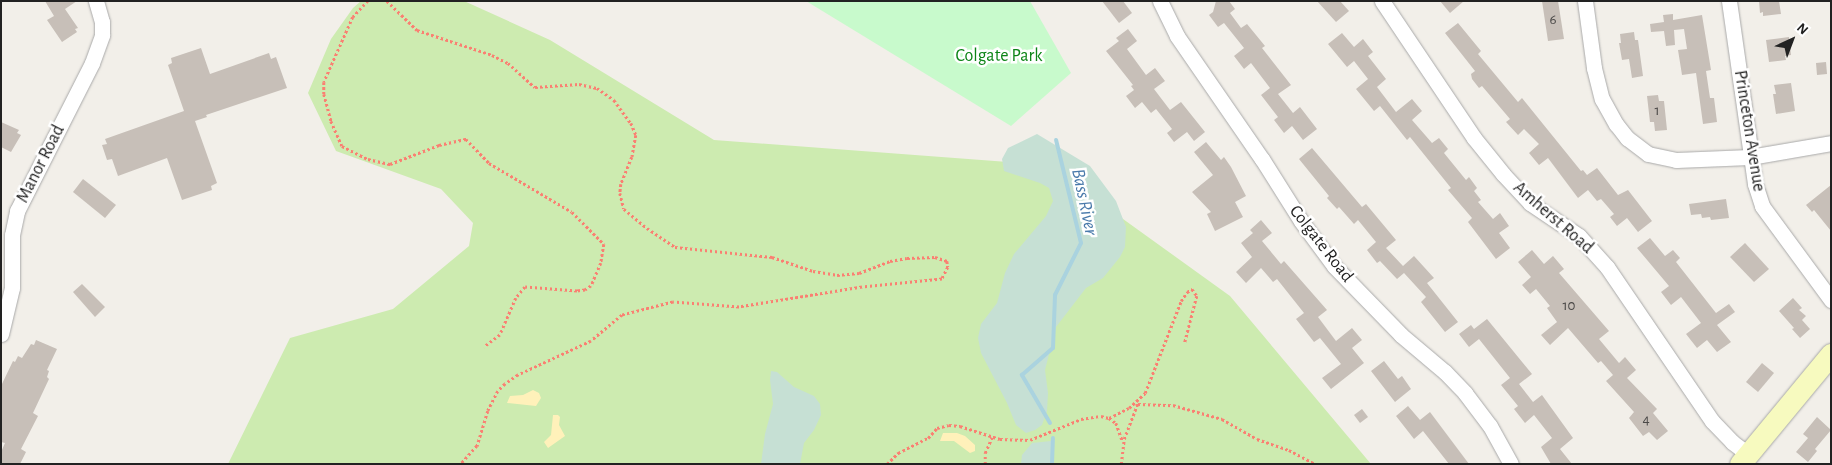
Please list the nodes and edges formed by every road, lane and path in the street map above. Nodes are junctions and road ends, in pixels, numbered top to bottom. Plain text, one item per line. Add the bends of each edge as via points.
1 (96, 1) edge
2 (368, 1) edge
3 (387, 1) edge
4 (1160, 1) edge
5 (1382, 1) edge
6 (1585, 1) edge
7 (1730, 1) edge
8 (1831, 143) edge
9 (1750, 157) junction
10 (1831, 300) edge
11 (1, 334) edge
12 (1185, 342) dead end
13 (484, 347) dead end
14 (1831, 354) edge
15 (1140, 400) junction
16 (1138, 404) junction
17 (1110, 418) junction
18 (993, 436) junction
19 (1123, 442) junction
20 (1744, 459) edge
21 (461, 464) edge
22 (887, 464) edge
23 (985, 464) edge
24 (1121, 464) edge
25 (1315, 464) edge
26 (1511, 464) edge

1 - 11 street, Manor Road via 102,35 92,62 17,211 12,235 12,288
2 - 13 path via 353,17 324,82 331,121 342,146 368,159 390,164 439,145 466,140 489,163 572,212 604,244 601,263 591,286 577,291 525,287 516,298 500,335
3 - 21 path via 417,30 492,54 508,63 534,87 578,84 597,88 614,100 636,135 632,157 621,184 624,209 676,247 772,256 813,271 837,275 859,273 907,258 935,256 946,261 948,267 942,279 862,287 739,307 673,302 622,314 591,341 505,384 488,410 477,446
4 - 26 street, Colgate Road via 1177,36 1334,266 1401,335 1465,393 1490,426
5 - 20 street, Amherst Road via 1474,138 1530,203 1579,236 1607,267 1712,421
6 - 9 street via 1594,68 1602,99 1626,138 1648,154 1676,160
7 - 9 street, Princeton Avenue
8 - 9 street
9 - 10 street, Princeton Avenue via 1762,206
12 - 15 path via 1197,296 1192,289 1182,301 1154,375
14 - 20 main road
15 - 16 path
15 - 17 path
16 - 19 path
16 - 25 path via 1173,405 1222,419 1257,439 1289,450
17 - 18 path via 1092,416 1030,440
17 - 19 path
18 - 22 path via 960,426 941,427 928,438 898,453
18 - 23 path via 985,453
19 - 24 path

